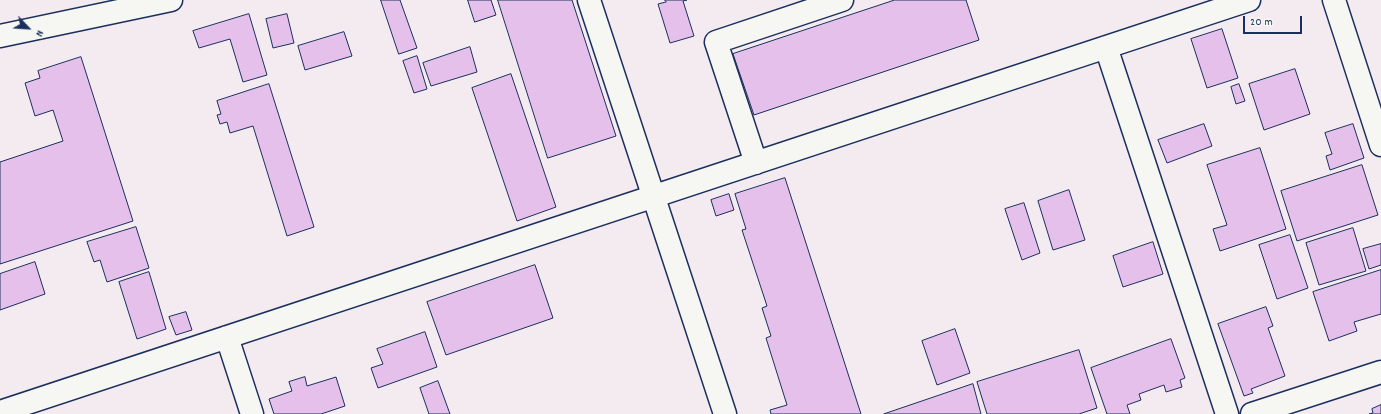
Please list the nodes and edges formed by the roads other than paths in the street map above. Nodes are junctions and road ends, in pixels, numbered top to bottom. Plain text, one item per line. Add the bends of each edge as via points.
1 (171, 0) edge
2 (589, 0) edge
3 (842, 0) edge
4 (1249, 0) edge
5 (1334, 0) edge
6 (126, 5) edge
7 (0, 36) edge
8 (1106, 47) junction
9 (1381, 146) edge
10 (756, 163) junction
11 (653, 196) junction
12 (227, 338) junction
13 (1381, 372) edge
14 (0, 412) edge
15 (252, 414) edge
16 (725, 414) edge
17 (1227, 414) edge
18 (1252, 414) edge

1 - 6 street
2 - 11 street
3 - 10 street via 716,42
4 - 8 street
5 - 9 street
6 - 7 street
8 - 10 street
8 - 17 street
10 - 11 street
11 - 12 street
11 - 16 street
12 - 14 street
12 - 15 street
13 - 18 street

